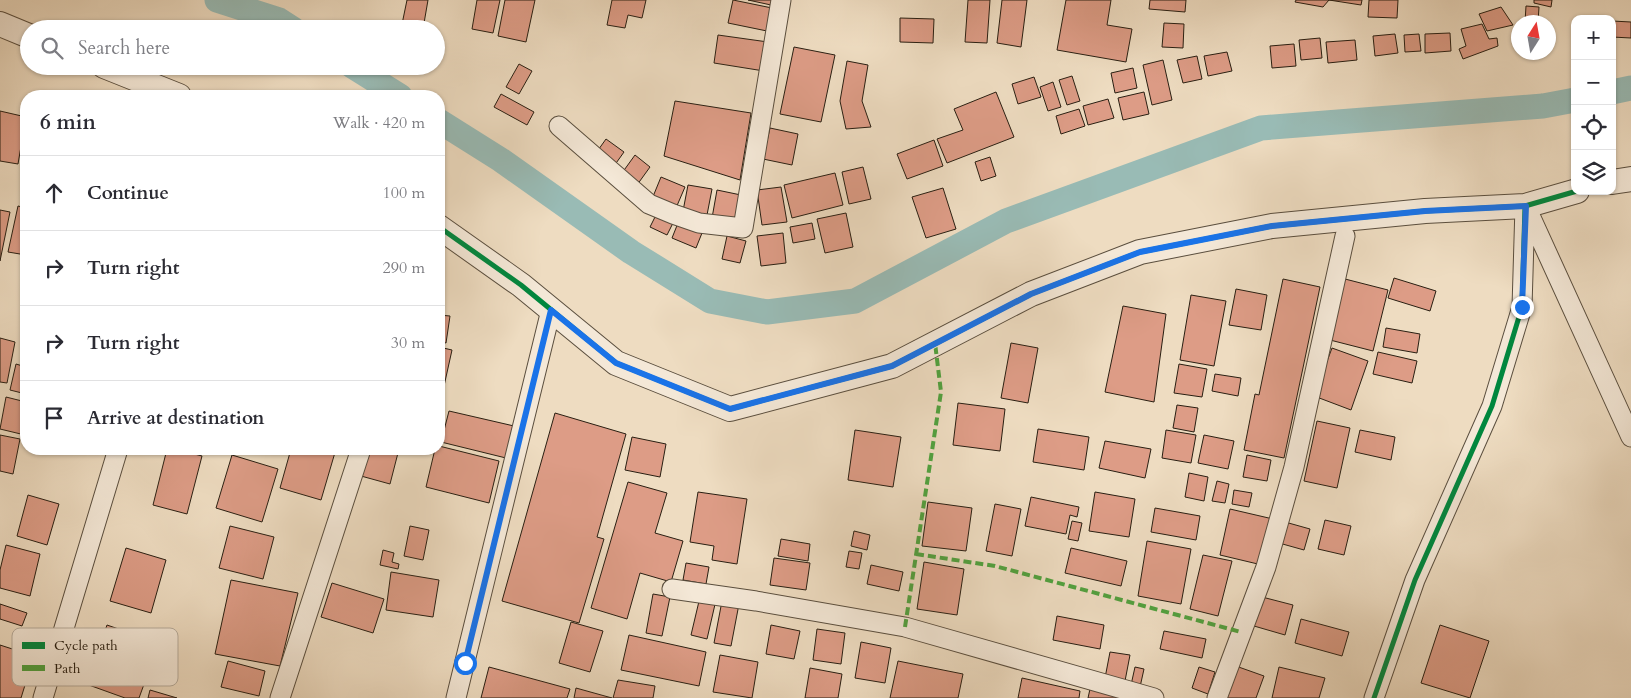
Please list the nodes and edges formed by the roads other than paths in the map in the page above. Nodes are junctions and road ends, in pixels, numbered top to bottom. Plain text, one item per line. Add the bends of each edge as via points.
1 (781, 0) edge
2 (0, 24) edge
3 (20, 32) edge
4 (126, 75) edge
5 (164, 90) edge
6 (559, 126) dead end
7 (1631, 179) edge
8 (1616, 181) edge
9 (1571, 193) edge
10 (1526, 206) junction
11 (445, 231) edge
12 (1345, 236) dead end
13 (551, 310) junction
14 (1631, 437) edge
15 (116, 455) edge
16 (359, 455) edge
17 (672, 589) dead end
18 (64, 628) edge
19 (47, 686) edge
20 (43, 698) edge
21 (280, 698) edge
22 (456, 698) edge
23 (1154, 698) edge
24 (1217, 698) edge
25 (1374, 698) edge

1 - 6 street via 743,228 699,223 649,204
2 - 3 street
4 - 5 street
7 - 8 street
9 - 10 street
10 - 13 street via 1425,211 1272,226 1140,252 1031,294 892,366 730,409 616,363
10 - 14 street
10 - 25 street via 1522,307 1492,406 1415,580
11 - 13 street
12 - 24 street via 1291,476 1266,567
13 - 22 street
15 - 18 street
16 - 21 street
17 - 23 street via 904,627
19 - 20 street

